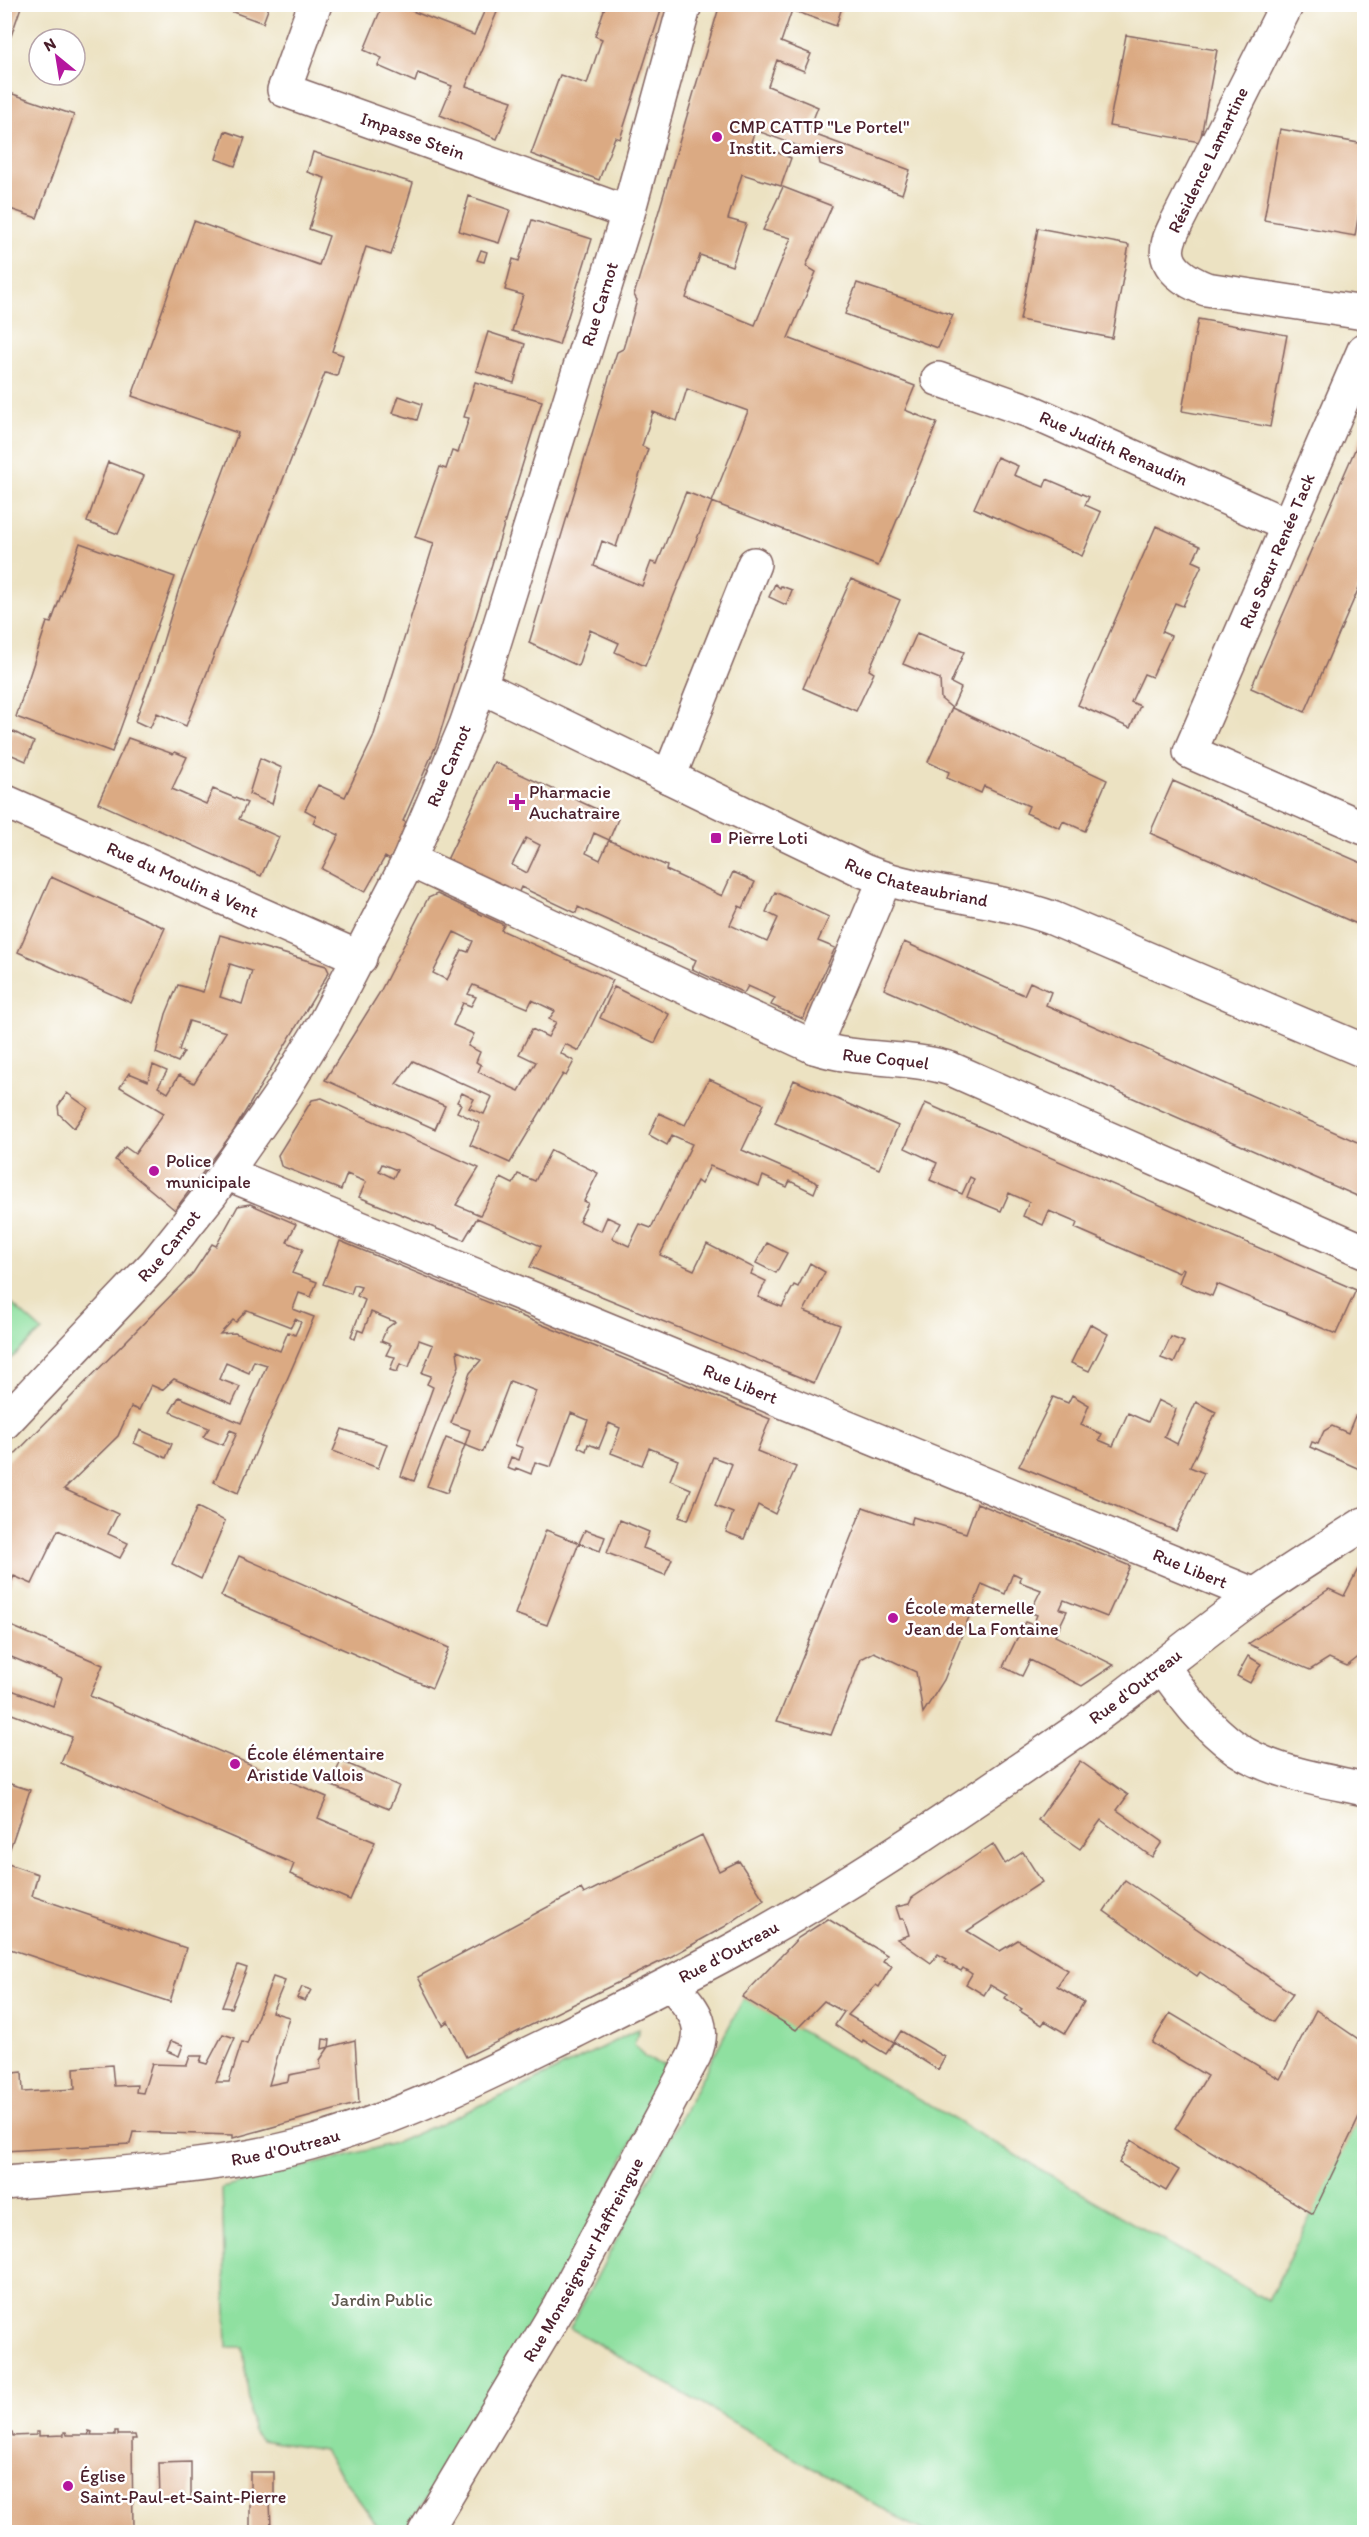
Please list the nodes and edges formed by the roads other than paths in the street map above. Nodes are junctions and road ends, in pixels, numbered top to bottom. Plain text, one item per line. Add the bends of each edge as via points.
1 (315, 4) edge
2 (685, 4) edge
3 (1287, 4) edge
4 (628, 213) junction
5 (1365, 313) edge
6 (1365, 350) edge
7 (938, 379) dead end
8 (1287, 525) junction
9 (754, 564) dead end
10 (480, 686) junction
11 (669, 777) junction
12 (4, 801) edge
13 (1365, 828) edge
14 (409, 860) junction
15 (885, 879) junction
16 (360, 958) junction
17 (814, 1047) junction
18 (1365, 1051) edge
19 (226, 1173) junction
20 (1365, 1251) edge
21 (4, 1423) edge
22 (1365, 1524) edge
23 (1255, 1595) junction
24 (1163, 1667) junction
25 (1365, 1789) edge
26 (671, 1983) junction
27 (4, 2183) edge
28 (425, 2532) edge

1 - 4 street, Impasse Stein via 284,90
2 - 4 street, Rue Carnot
3 - 5 street, Résidence Lamartine via 1177,222 1167,251 1179,275 1206,289
4 - 10 street, Rue Carnot
6 - 8 street, Rue Sœur Renée Tack
7 - 8 street, Rue Judith Renaudin via 1032,412
8 - 13 street, Rue Sœur Renée Tack via 1190,752
9 - 11 street
10 - 11 street, Rue Chateaubriand
10 - 14 street, Rue Carnot
11 - 15 street, Rue Chateaubriand
12 - 16 street, Rue du Moulin à Vent
14 - 16 street, Rue Carnot
14 - 17 street, Rue Coquel
15 - 17 street
15 - 18 street, Rue Chateaubriand via 1004,903 1052,918
16 - 19 street, Rue Carnot via 286,1084
17 - 20 street, Rue Coquel via 844,1055 914,1060 951,1069
19 - 21 street, Rue Carnot via 156,1263
19 - 23 street, Rue Libert
22 - 23 street, Rue d'Outreau
23 - 24 street, Rue d'Outreau
24 - 25 street via 1204,1721 1237,1749 1291,1772
24 - 26 street, Rue d'Outreau via 1071,1734 881,1861
26 - 27 street, Rue d'Outreau via 448,2093 350,2131 205,2164
26 - 28 street, Rue Monseigneur Haffreingue via 699,2021 700,2043 558,2309

